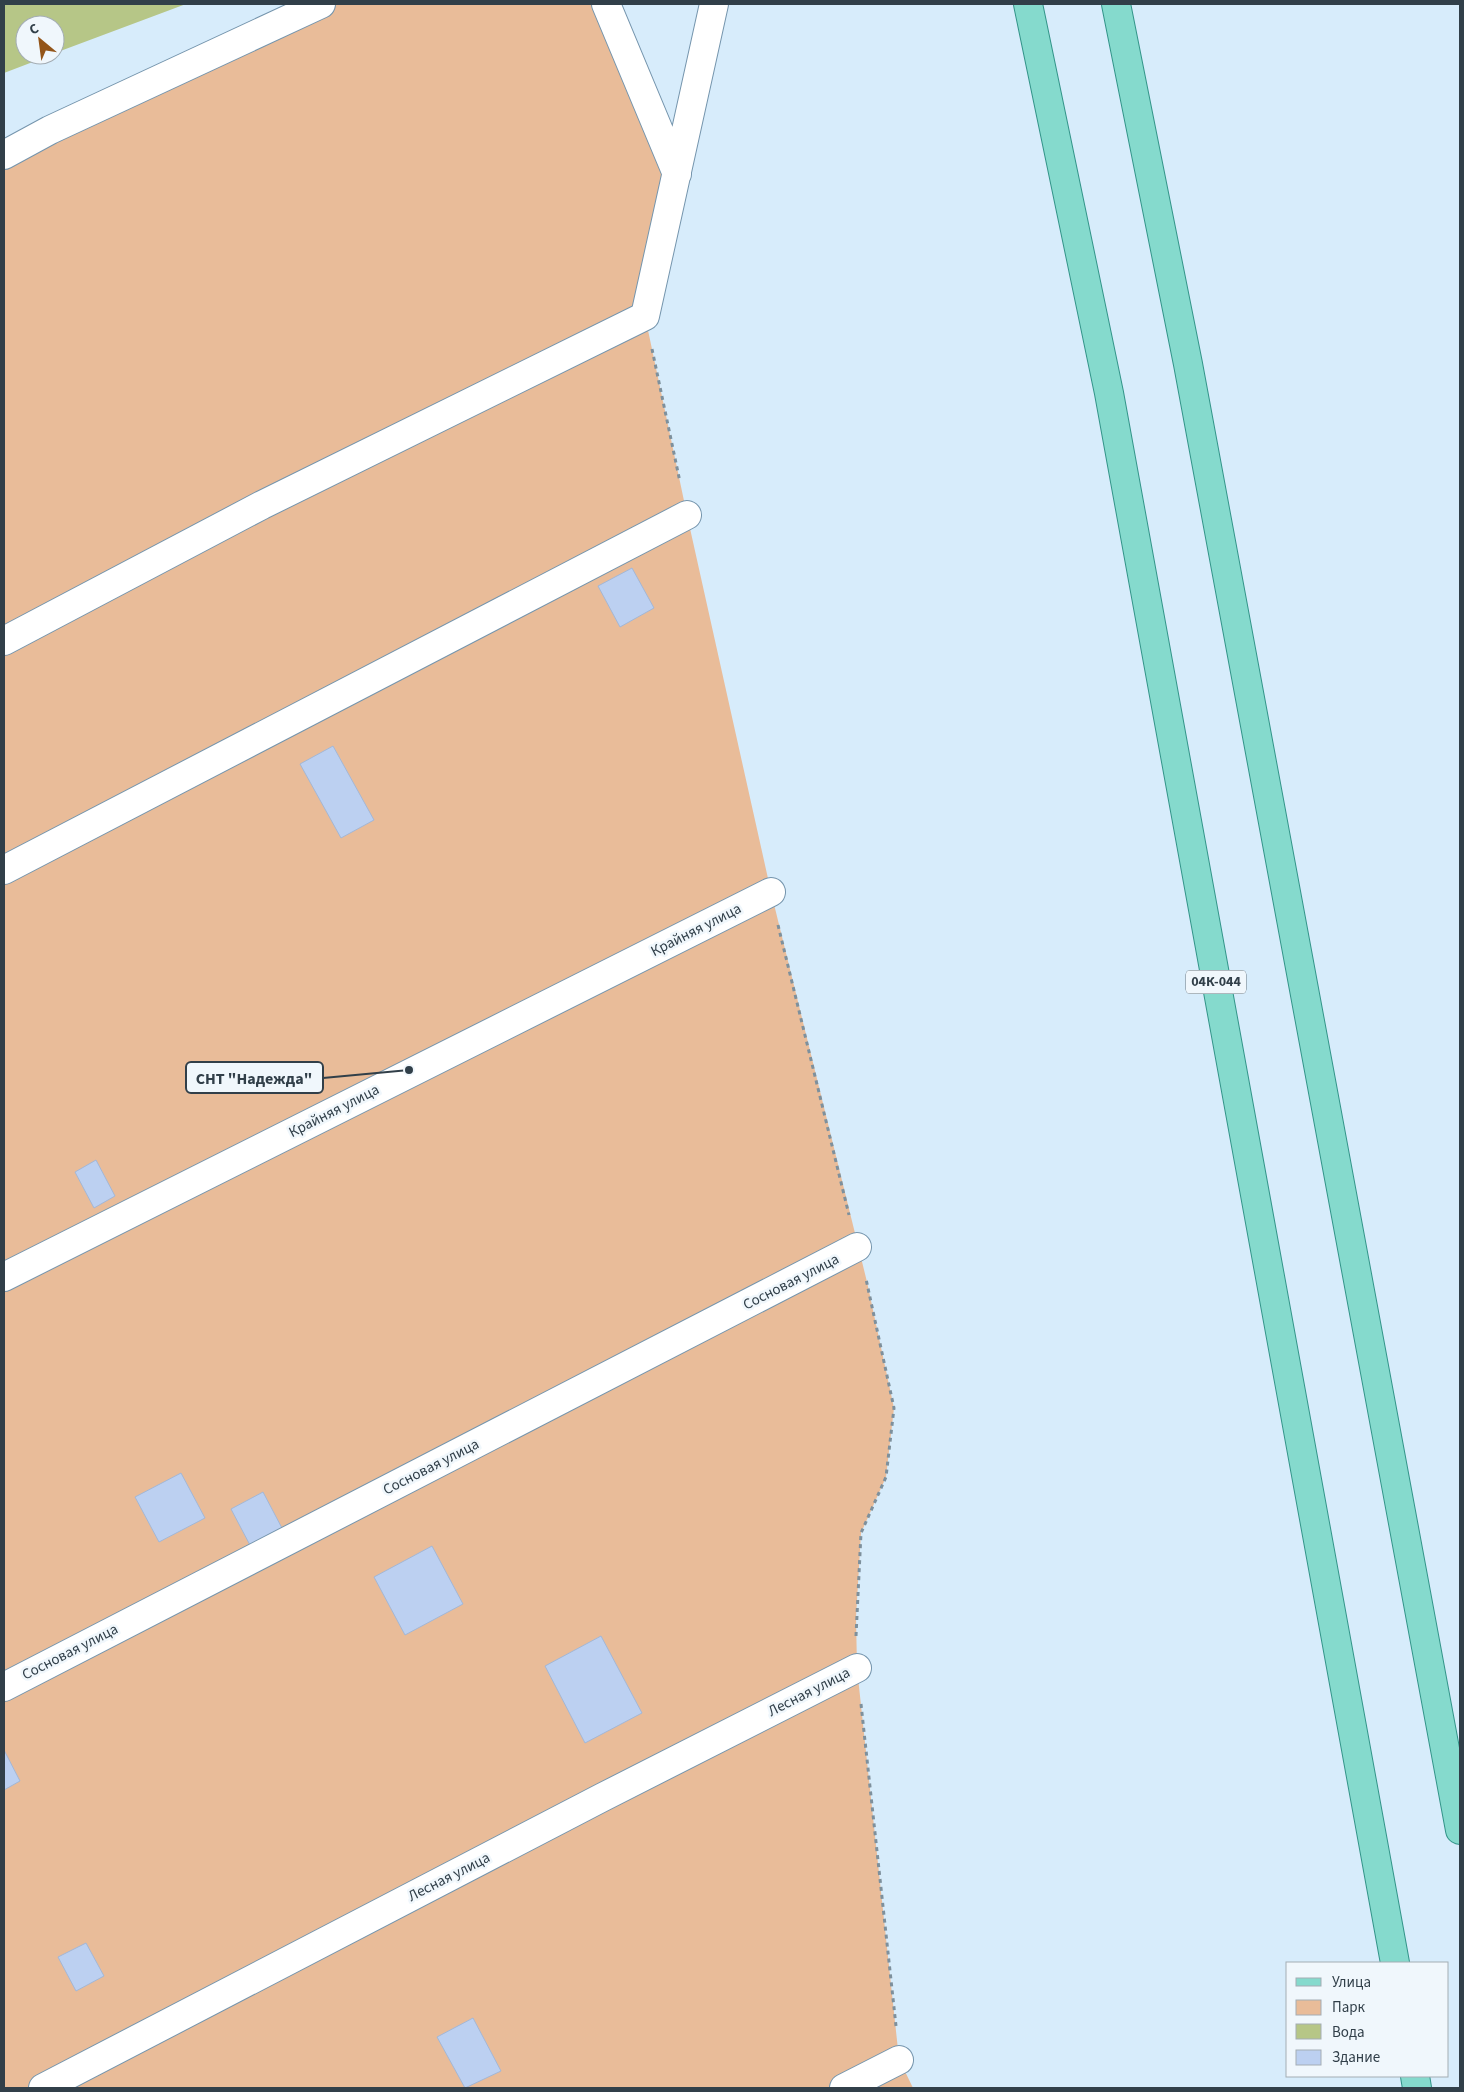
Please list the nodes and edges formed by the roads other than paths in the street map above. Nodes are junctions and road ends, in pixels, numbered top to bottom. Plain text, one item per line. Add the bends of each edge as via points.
1 (322, 4) edge
2 (606, 4) edge
3 (714, 4) edge
4 (1028, 4) edge
5 (1116, 4) edge
6 (4, 155) edge
7 (677, 174) junction
8 (687, 515) road end
9 (4, 640) edge
10 (4, 870) edge
11 (771, 892) road end
12 (857, 1247) road end
13 (4, 1277) edge
14 (857, 1668) road end
15 (4, 1687) edge
16 (1460, 1830) edge
17 (1394, 1962) edge
18 (899, 2060) road end
19 (43, 2088) edge
20 (844, 2088) edge

1 - 6 street via 50,130
2 - 7 street
3 - 7 street
4 - 17 main road, 04К-044 via 1109,392
5 - 16 main road via 1188,364
7 - 9 street via 645,316 262,505
8 - 10 street
11 - 13 street, Крайняя улица
12 - 15 street, Сосновая улица
14 - 19 street, Лесная улица
18 - 20 street

